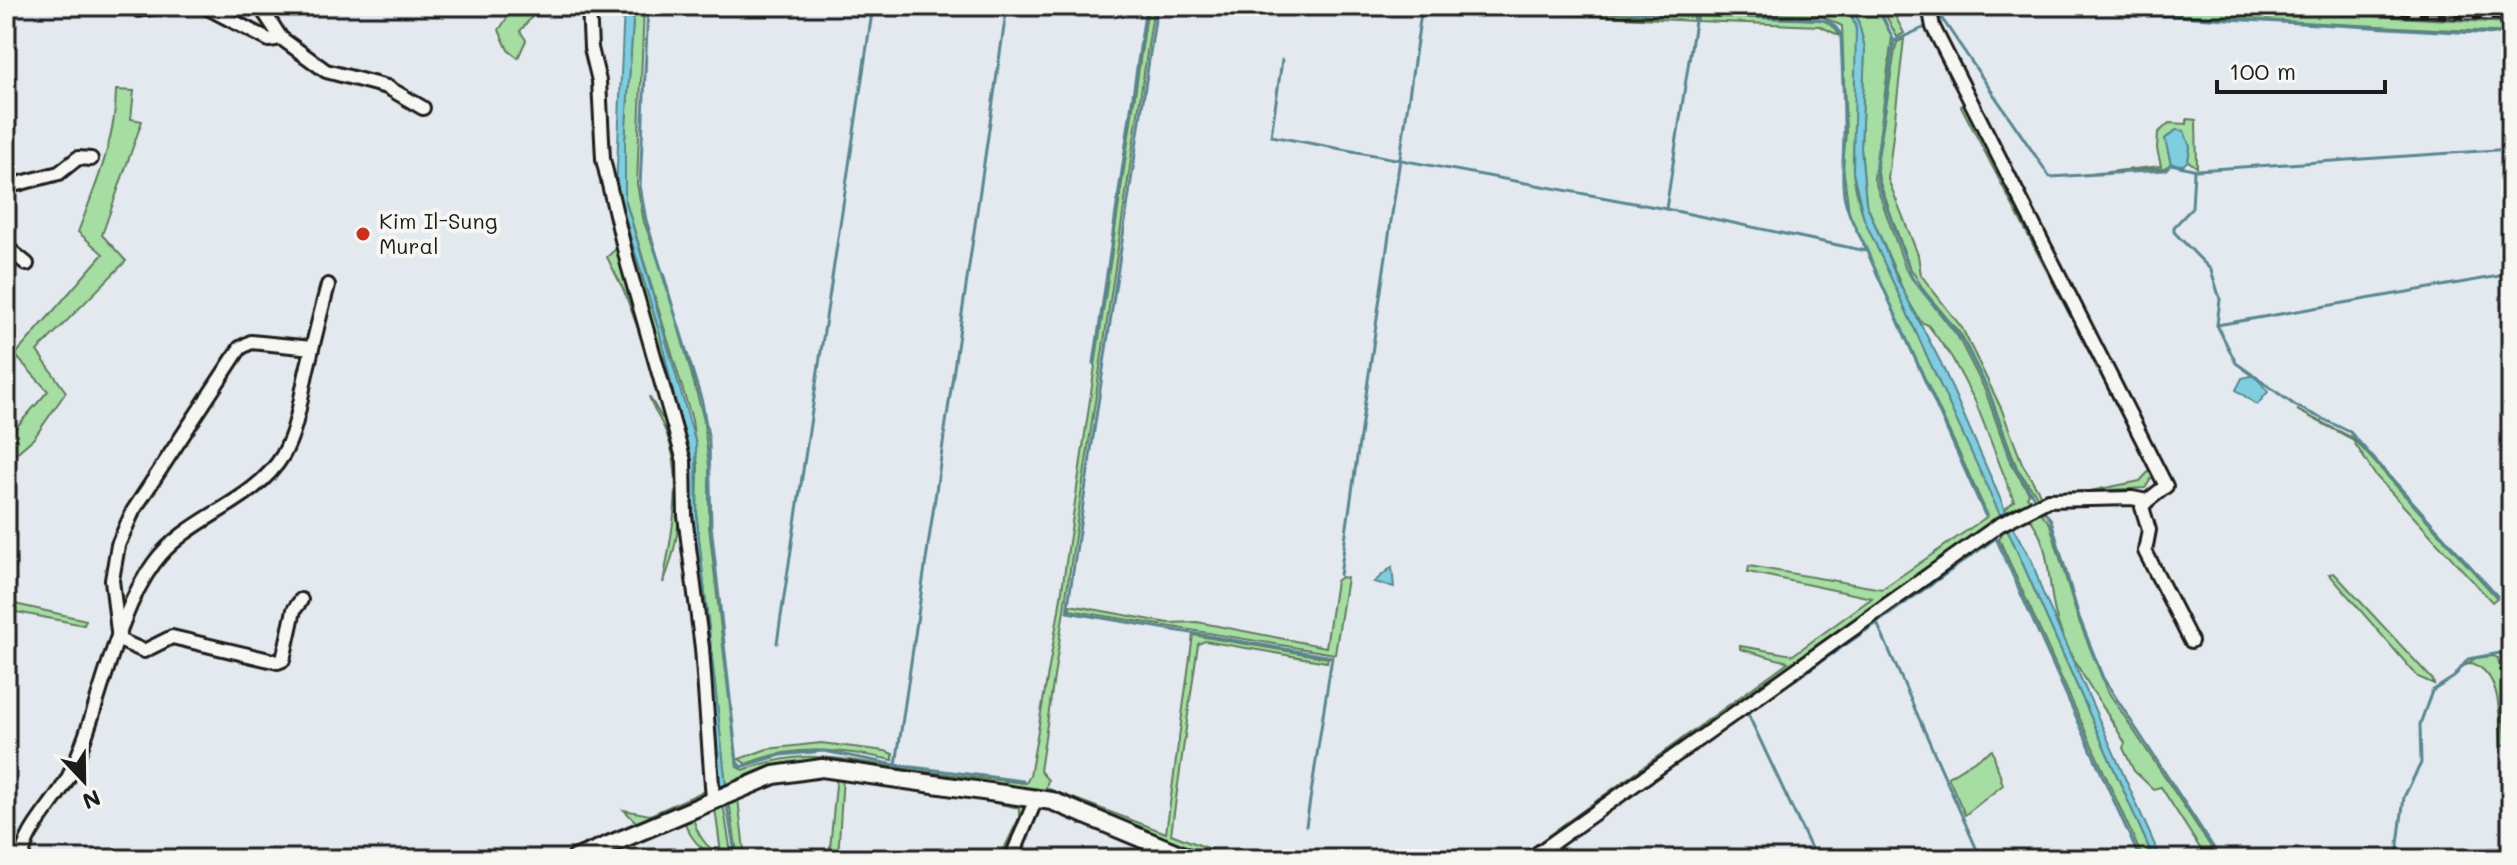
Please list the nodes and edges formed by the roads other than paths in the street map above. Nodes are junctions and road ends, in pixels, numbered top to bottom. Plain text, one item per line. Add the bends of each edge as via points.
1 (162, 6) edge
2 (204, 6) edge
3 (260, 6) edge
4 (589, 6) edge
5 (1929, 6) edge
6 (2365, 6) edge
7 (139, 10) dead end
8 (2511, 13) edge
9 (281, 38) junction
10 (423, 108) dead end
11 (91, 159) dead end
12 (6, 187) edge
13 (6, 247) edge
14 (27, 264) dead end
15 (328, 285) dead end
16 (312, 348) junction
17 (2147, 501) junction
18 (301, 600) dead end
19 (119, 640) junction
20 (2191, 641) dead end
21 (713, 799) junction
22 (1036, 799) junction
23 (22, 859) edge
24 (575, 859) edge
25 (1011, 859) edge
26 (1191, 859) edge
27 (1530, 859) edge

1 - 7 street
2 - 9 street via 269,40
3 - 9 street
4 - 21 street via 603,159 684,461
5 - 17 street via 1933,27 2166,486
6 - 8 street
9 - 10 street via 326,71 387,87
11 - 12 street via 78,158 59,173
13 - 14 street
15 - 16 street
16 - 19 street via 294,431 282,455 265,479 203,518 154,562
16 - 19 street via 251,342 240,348 133,511 118,545 112,580
17 - 20 street via 2142,507 2149,530 2145,551
17 - 27 street via 2048,500 1999,525
18 - 19 street via 278,662 172,637 144,651
19 - 23 street via 74,766 23,847
21 - 22 street via 774,775 822,768
21 - 24 street
22 - 25 street
22 - 26 street

